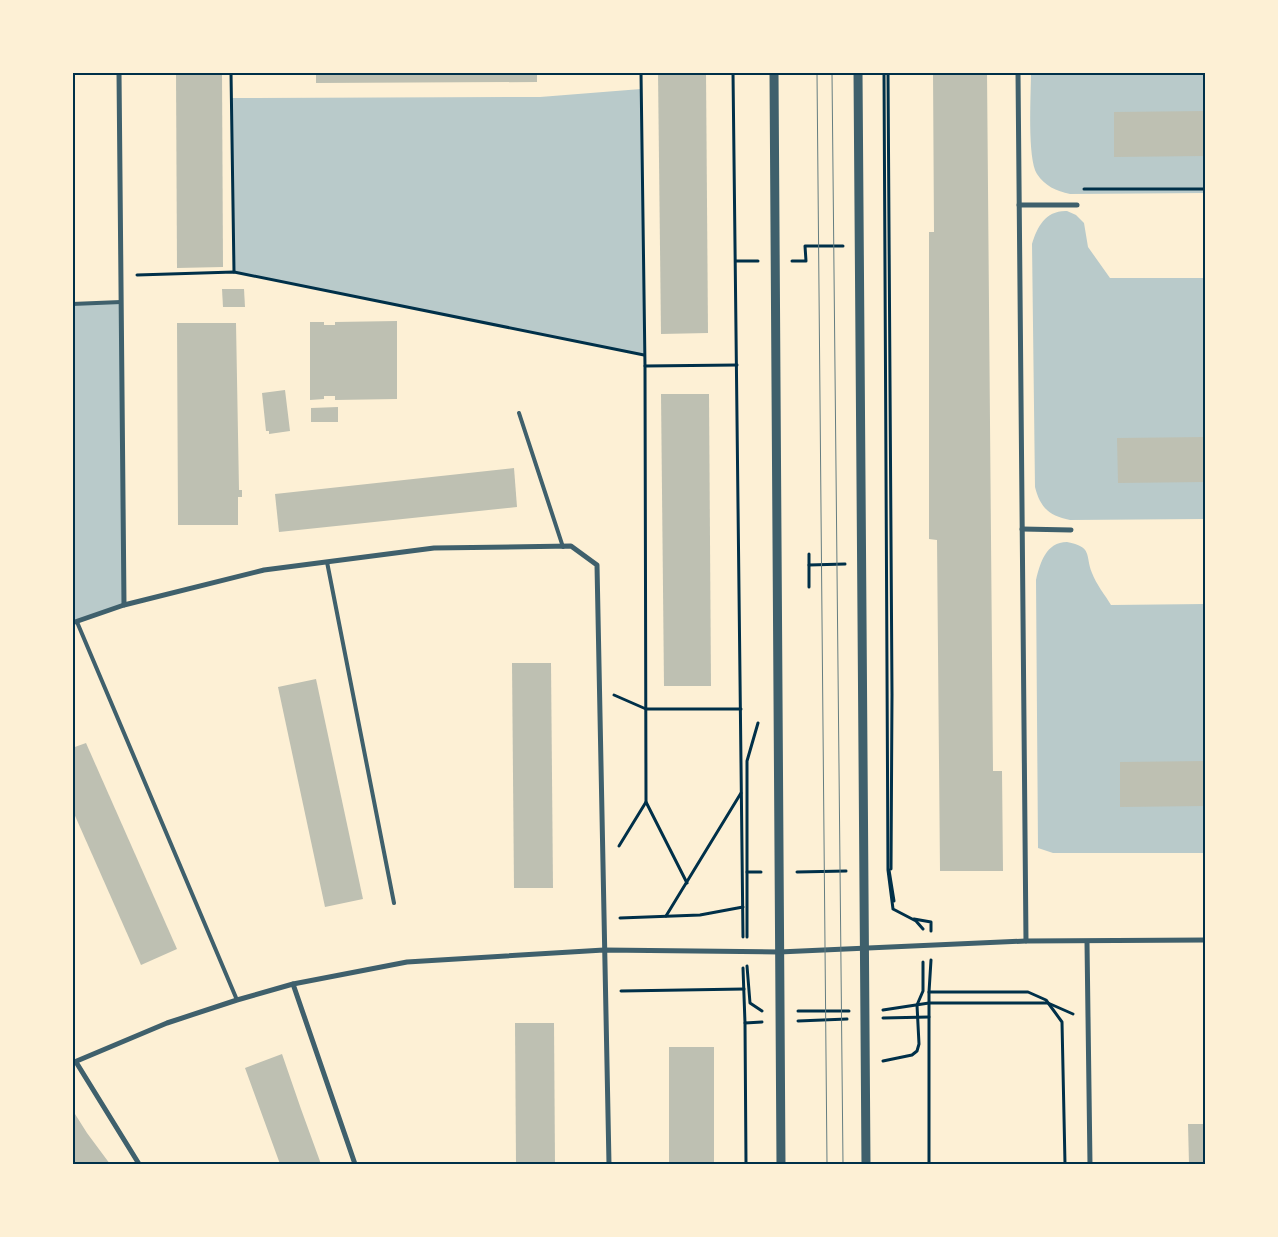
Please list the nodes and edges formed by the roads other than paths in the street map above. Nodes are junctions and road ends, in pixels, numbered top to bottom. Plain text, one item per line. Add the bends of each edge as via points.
1 (119, 72) edge
2 (774, 72) edge
3 (858, 72) edge
4 (1018, 72) edge
5 (1019, 205) junction
6 (1077, 205) dead end
7 (121, 302) junction
8 (72, 304) edge
9 (519, 413) dead end
10 (1022, 529) junction
11 (1071, 530) dead end
12 (563, 547) junction
13 (327, 562) junction
14 (124, 605) junction
15 (75, 622) edge
16 (394, 902) dead end
17 (1206, 940) edge
18 (1026, 941) junction
19 (1087, 942) junction
20 (604, 950) junction
21 (864, 950) junction
22 (779, 952) junction
23 (293, 984) junction
24 (237, 1000) junction
25 (74, 1061) edge
26 (139, 1164) edge
27 (355, 1164) edge
28 (609, 1164) edge
29 (781, 1164) edge
30 (866, 1164) edge
31 (1090, 1164) edge

1 - 7 street
2 - 22 street
3 - 21 street
4 - 5 street
5 - 6 street
5 - 10 street
7 - 8 lane
7 - 14 street
9 - 12 lane
10 - 11 street
10 - 18 street
12 - 13 street via 434,548
12 - 20 street via 571,546 597,565
13 - 14 street via 264,570
13 - 16 lane
14 - 15 street
15 - 24 lane
17 - 19 street
18 - 19 street
18 - 21 street
19 - 31 street
20 - 22 street
20 - 23 street via 407,962
20 - 28 street
21 - 22 street
21 - 30 street
22 - 29 street
23 - 24 street
23 - 27 street
24 - 25 street via 167,1023
25 - 26 street

